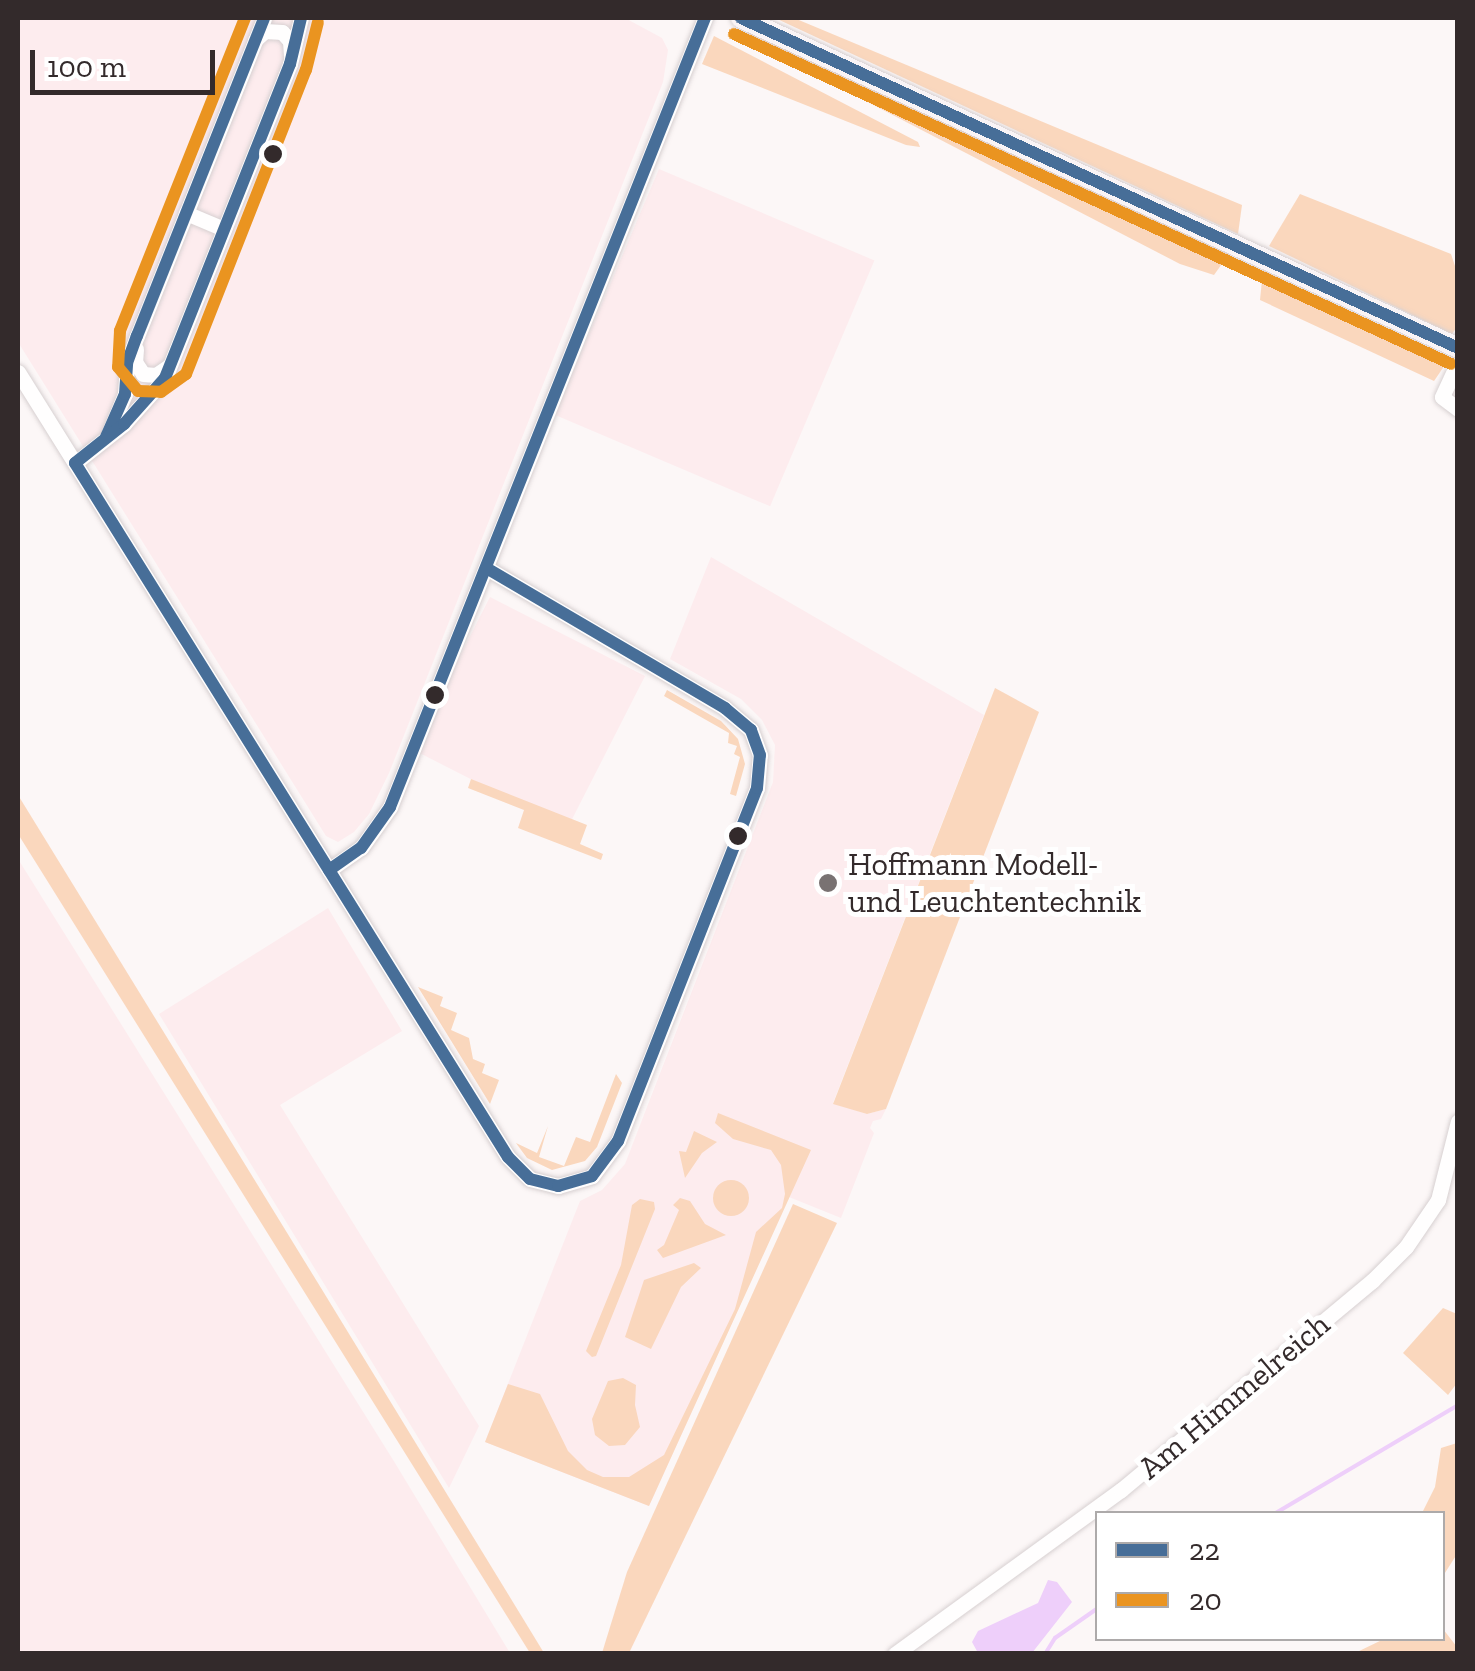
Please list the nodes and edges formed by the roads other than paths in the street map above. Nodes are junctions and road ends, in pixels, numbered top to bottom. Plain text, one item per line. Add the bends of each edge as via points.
1 (264, 18) edge
2 (301, 18) edge
3 (705, 18) edge
4 (740, 18) edge
5 (254, 41) junction
6 (290, 64) junction
7 (186, 213) junction
8 (224, 228) junction
9 (137, 336) junction
10 (1458, 348) edge
11 (170, 366) junction
12 (18, 372) edge
13 (1453, 373) dead end
14 (1458, 409) edge
15 (107, 436) junction
16 (75, 464) junction
17 (486, 568) junction
18 (329, 870) junction
19 (1458, 1121) edge
20 (895, 1654) edge

1 - 5 street
2 - 6 street
3 - 17 street
4 - 10 main road
5 - 6 street via 265,31 282,32 290,41
5 - 7 street
6 - 8 street
7 - 8 street
7 - 9 street
8 - 11 street
9 - 11 street via 138,369 156,375
9 - 15 street via 125,394
11 - 15 street via 158,390
12 - 16 street
13 - 14 street via 1442,397
15 - 16 street
16 - 18 street
17 - 18 street via 390,808 361,848
17 - 18 street via 725,708 751,730 760,754 756,788 618,1141 602,1166 582,1181 558,1186 518,1170
19 - 20 street, Am Himmelreich via 1438,1200 1372,1281 1121,1490

